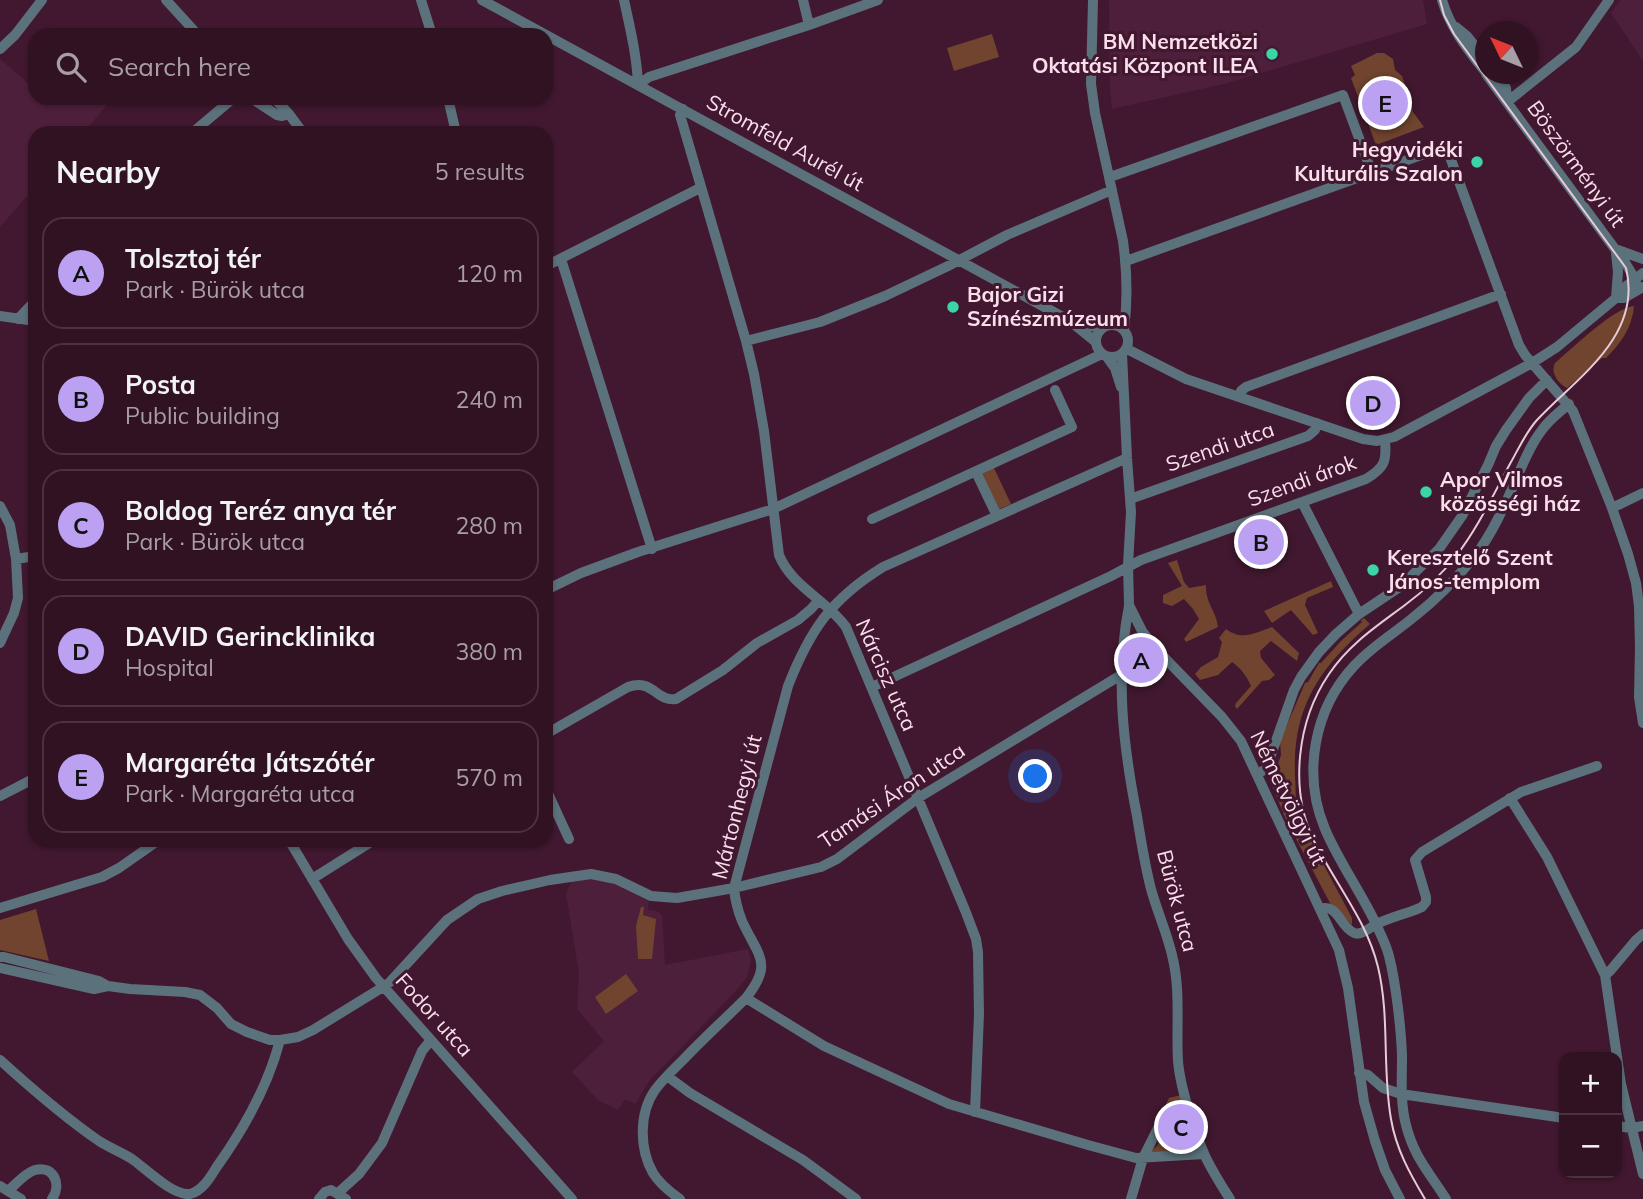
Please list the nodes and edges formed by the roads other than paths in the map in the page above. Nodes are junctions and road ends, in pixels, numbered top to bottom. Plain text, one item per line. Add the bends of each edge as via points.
1 (42, 0) edge
2 (166, 0) edge
3 (421, 0) edge
4 (482, 0) edge
5 (624, 0) edge
6 (803, 0) edge
7 (878, 0) edge
8 (1093, 0) edge
9 (1442, 0) edge
10 (1609, 0) edge
11 (1450, 22) junction
12 (809, 25) junction
13 (192, 28) edge
14 (430, 28) edge
15 (533, 28) edge
16 (553, 39) edge
17 (1475, 46) edge
18 (0, 49) edge
19 (1475, 58) edge
20 (1494, 84) edge
21 (1503, 84) edge
22 (638, 85) junction
23 (1507, 102) junction
24 (225, 105) edge
25 (262, 105) edge
26 (281, 105) edge
27 (450, 105) edge
28 (683, 109) junction
29 (289, 114) junction
30 (200, 126) edge
31 (298, 126) edge
32 (455, 126) edge
33 (1438, 149) dead end
34 (1450, 157) dead end
35 (1372, 173) junction
36 (1110, 177) junction
37 (700, 188) junction
38 (1112, 190) junction
39 (1614, 248) junction
40 (561, 259) junction
41 (1643, 259) edge
42 (958, 261) junction
43 (1126, 261) junction
44 (553, 263) edge
45 (1640, 282) edge
46 (1127, 292) junction
47 (1501, 294) junction
48 (1616, 298) junction
49 (28, 308) edge
50 (0, 316) edge
51 (18, 319) junction
52 (28, 320) edge
53 (1070, 321) junction
54 (1106, 327) junction
55 (1124, 329) junction
56 (746, 341) junction
57 (1096, 342) junction
58 (1124, 351) junction
59 (1105, 355) junction
60 (1532, 363) junction
61 (1547, 380) junction
62 (1055, 390) dead end
63 (1123, 394) junction
64 (1239, 397) junction
65 (1569, 404) junction
66 (1317, 424) junction
67 (1385, 441) junction
68 (1127, 458) junction
69 (976, 472) junction
70 (1643, 493) edge
71 (1130, 499) junction
72 (1302, 502) junction
73 (0, 506) edge
74 (1612, 508) junction
75 (773, 509) junction
76 (997, 516) junction
77 (872, 519) dead end
78 (652, 549) junction
79 (28, 557) edge
80 (16, 559) junction
81 (1128, 565) junction
82 (1639, 581) edge
83 (553, 587) edge
84 (818, 600) junction
85 (1129, 605) junction
86 (830, 609) junction
87 (1359, 614) junction
88 (798, 620) junction
89 (1142, 631) junction
90 (813, 633) junction
91 (0, 643) edge
92 (1642, 648) edge
93 (1122, 653) junction
94 (1121, 675) junction
95 (872, 687) junction
96 (1643, 723) edge
97 (553, 730) edge
98 (1597, 766) dead end
99 (1257, 774) junction
100 (28, 782) edge
101 (0, 796) edge
102 (918, 798) junction
103 (1510, 798) junction
104 (553, 804) edge
105 (569, 839) dead end
106 (149, 847) edge
107 (293, 847) edge
108 (363, 847) edge
109 (312, 879) junction
110 (734, 888) junction
111 (0, 908) edge
112 (1320, 909) junction
113 (1376, 925) junction
114 (1643, 934) edge
115 (0, 957) edge
116 (0, 968) edge
117 (1605, 975) junction
118 (108, 986) junction
119 (383, 987) junction
120 (746, 998) junction
121 (281, 1040) junction
122 (431, 1040) junction
123 (0, 1060) edge
124 (1359, 1073) junction
125 (667, 1076) junction
126 (1401, 1094) junction
127 (975, 1112) junction
128 (1559, 1117) edge
129 (1163, 1118) dead end
130 (1643, 1126) edge
131 (1622, 1127) edge
132 (1631, 1128) junction
133 (1204, 1154) junction
134 (1143, 1158) junction
135 (1643, 1174) edge
136 (201, 1188) junction
137 (4, 1189) edge
138 (342, 1196) edge
139 (567, 1197) edge
140 (21, 1199) edge
141 (52, 1199) edge
142 (198, 1199) edge
143 (319, 1199) edge
144 (680, 1199) edge
145 (856, 1199) edge
146 (1130, 1199) edge
147 (1230, 1199) edge
148 (1401, 1199) edge
149 (1446, 1199) edge

1 - 18 street
2 - 13 street
3 - 14 street
4 - 15 street, Stromfeld Aurél út
5 - 22 street
6 - 12 street
7 - 12 street
8 - 36 street via 1091,85
9 - 11 street, Böszörményi út
10 - 23 street via 1576,47
11 - 17 street, Böszörményi út
11 - 19 street, Böszörményi út
12 - 22 street via 649,77
16 - 22 street, Stromfeld Aurél út
20 - 23 street, Böszörményi út
21 - 23 street, Böszörményi út
22 - 28 street, Stromfeld Aurél út
23 - 39 street, Böszörményi út
24 - 30 street
25 - 29 street via 277,115
26 - 29 street
27 - 32 street
28 - 37 street, Nárcisz utca via 680,115
28 - 42 street, Stromfeld Aurél út
29 - 31 street
33 - 35 street
34 - 47 street
35 - 36 street via 1343,94
35 - 43 street
36 - 38 street
37 - 40 street
37 - 56 street, Nárcisz utca
38 - 42 street
38 - 43 street
39 - 41 street, Böszörményi út
39 - 45 street, Böszörményi út
39 - 48 street, Böszörményi út
40 - 44 street
40 - 78 street
42 - 53 street, Stromfeld Aurél út
42 - 56 street via 820,322
43 - 46 street
45 - 48 street via 1624,298
46 - 54 street via 1118,314
46 - 55 street
47 - 60 street via 1519,345
47 - 64 street via 1246,387
48 - 60 street
49 - 51 street
50 - 51 street
51 - 52 street
53 - 54 street, Stromfeld Aurél út
53 - 57 street, Stromfeld Aurél út
54 - 55 street
54 - 57 street
55 - 58 street via 1128,338
56 - 75 street, Nárcisz utca
57 - 59 street
58 - 59 street via 1113,357
58 - 63 street, Németvölgyi út
58 - 64 street
59 - 63 street, Németvölgyi út via 1115,368
59 - 75 street
60 - 61 street
60 - 67 street
61 - 65 street
61 - 87 street via 1519,411 1493,451 1462,516 1439,549 1401,586
62 - 69 street via 1072,427
63 - 68 street, Németvölgyi út
64 - 66 street
65 - 74 street
65 - 113 street, Németvölgyi út via 1534,441 1483,545 1446,590 1358,661 1340,682 1322,719 1315,748 1317,806
66 - 67 street
66 - 71 street, Szendi utca via 1308,436
67 - 72 street, Szendi árok via 1385,460 1375,473
68 - 71 street, Németvölgyi út
68 - 76 street, Mártonhegyi út
69 - 76 street
69 - 77 street
70 - 74 street
71 - 81 street, Németvölgyi út
72 - 81 street, Szendi árok
72 - 87 street
73 - 80 street via 10,525
74 - 82 street
75 - 78 street
75 - 84 street, Nárcisz utca via 783,564
76 - 86 street, Mártonhegyi út via 883,567
78 - 83 street
79 - 80 street
80 - 91 street via 18,598
81 - 85 street, Németvölgyi út
81 - 95 street, Szendi árok
82 - 92 street
84 - 86 street, Nárcisz utca
84 - 88 street
85 - 89 street, Németvölgyi út
85 - 93 street, Bürök utca
86 - 90 street, Mártonhegyi út
86 - 95 street, Nárcisz utca via 846,627
87 - 99 street via 1319,652 1301,677 1266,769
88 - 90 street
88 - 97 street via 676,699 637,684
89 - 93 street
89 - 99 street, Németvölgyi út via 1234,732
90 - 110 street, Mártonhegyi út via 788,686
92 - 96 street via 1639,697
93 - 94 street, Bürök utca
94 - 102 street, Tamási Áron utca
94 - 133 street, Bürök utca via 1133,799 1177,983 1178,1062
95 - 102 street, Nárcisz utca
98 - 103 street
99 - 112 street, Németvölgyi út
100 - 101 street
102 - 110 street, Tamási Áron utca via 821,867
102 - 127 street, Nárcisz utca via 976,939
103 - 113 street via 1418,855 1415,860 1424,887 1424,905
103 - 117 street via 1547,858
104 - 105 street
106 - 111 street via 102,877
107 - 109 street, Fodor utca
108 - 109 street
109 - 119 street, Fodor utca
110 - 119 street, Tamási Áron utca via 668,899 591,874 502,891 478,899 447,920
110 - 120 street, Mártonhegyi út via 737,908 762,966 756,986
112 - 113 street via 1331,908 1354,933
112 - 124 street, Németvölgyi út via 1339,950
113 - 126 street, Németvölgyi út via 1392,972 1402,1053
114 - 117 street
115 - 118 street
116 - 118 street via 94,989
117 - 132 street
118 - 121 street via 200,995 231,1024
119 - 121 street, Tamási Áron utca via 313,1030
119 - 122 street, Fodor utca
120 - 125 street, Mártonhegyi út
120 - 127 street via 824,1046
121 - 136 street via 246,1122
122 - 138 street via 382,1143
122 - 139 street, Fodor utca
123 - 136 street via 69,1119 176,1192 195,1193
124 - 126 street
124 - 148 street, Németvölgyi út via 1375,1141
125 - 144 street, Mártonhegyi út via 654,1090 642,1128 654,1174
125 - 145 street via 803,1160
126 - 128 street
126 - 149 street, Németvölgyi út via 1415,1152
127 - 134 street
129 - 134 street
130 - 132 street
131 - 132 street
132 - 135 street
133 - 134 street
133 - 147 street, Bürök utca
134 - 146 street
136 - 142 street
137 - 140 street
137 - 141 street via 31,1171 46,1170 57,1181
138 - 143 street via 331,1190

